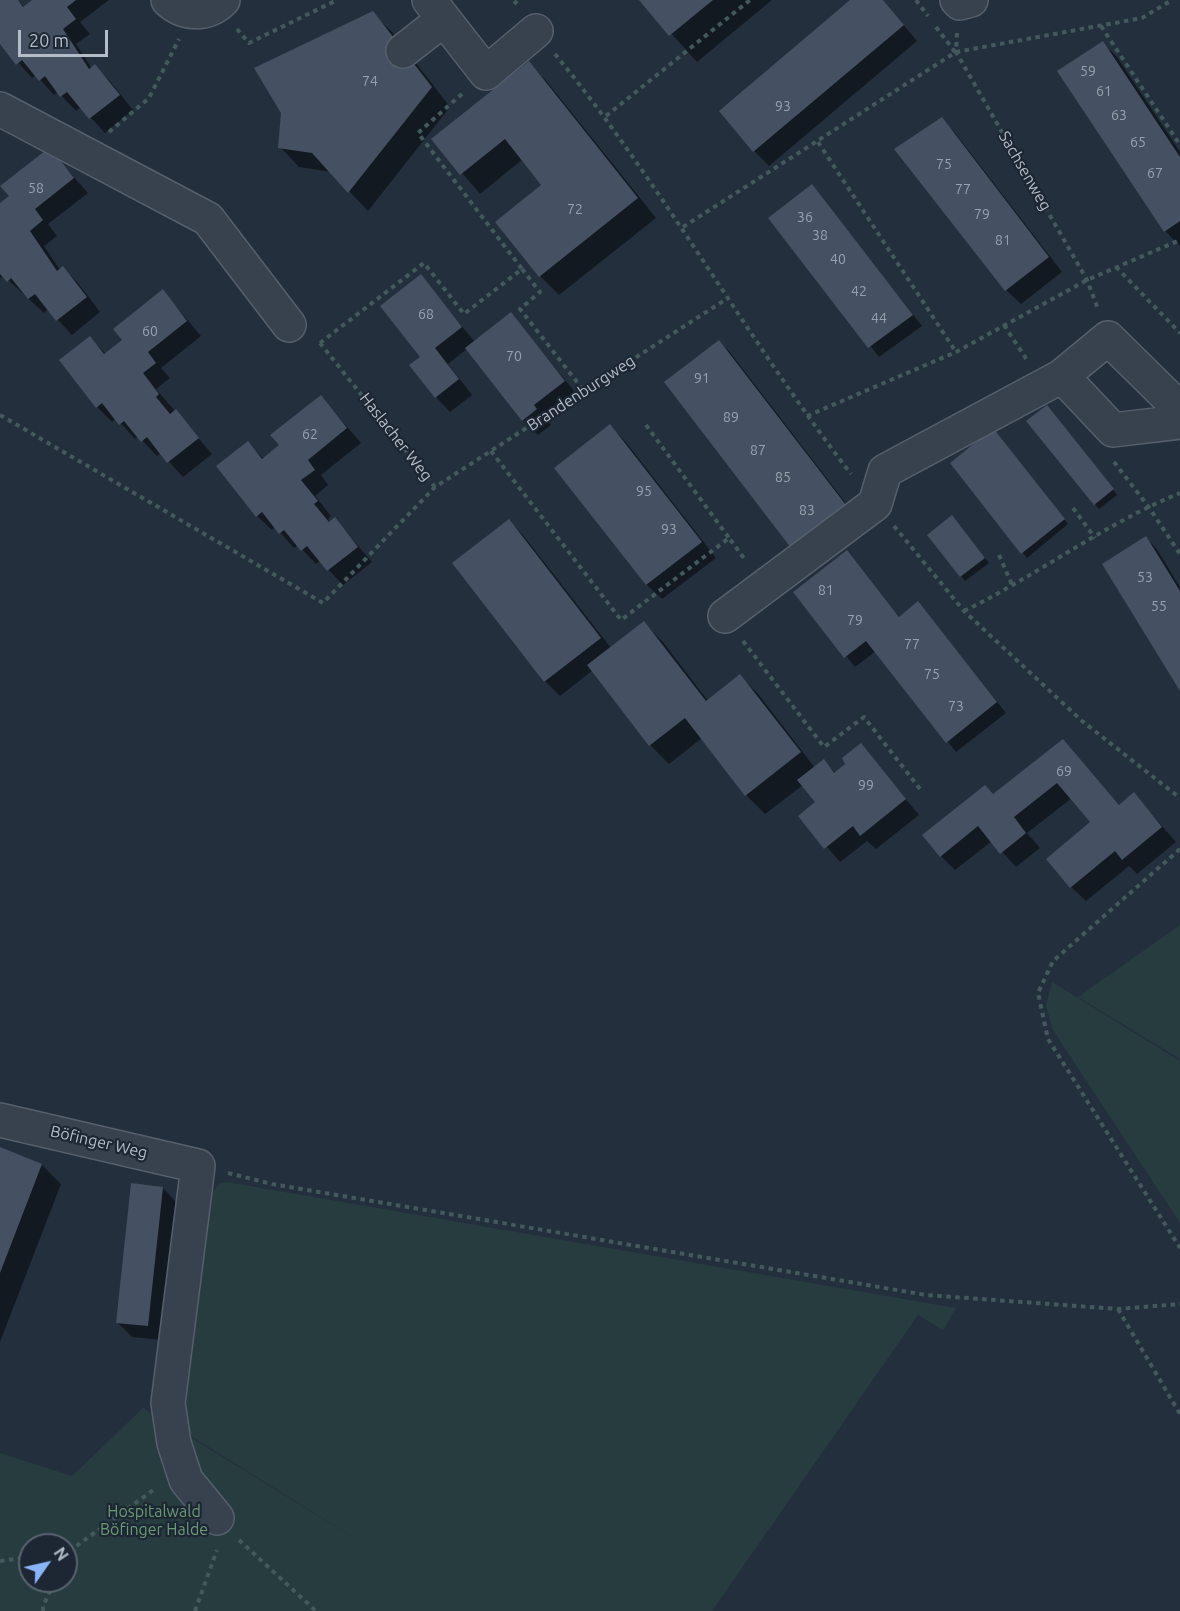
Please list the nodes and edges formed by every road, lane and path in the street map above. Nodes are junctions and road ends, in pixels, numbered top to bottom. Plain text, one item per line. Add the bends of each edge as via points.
1 (337, 0) edge
2 (519, 0) edge
3 (750, 0) edge
4 (1173, 0) edge
5 (963, 1) edge
6 (512, 2) edge
7 (200, 4) edge
8 (436, 10) edge
9 (1101, 26) junction
10 (536, 31) junction
11 (403, 51) dead end
12 (956, 52) junction
13 (486, 73) junction
14 (0, 109) edge
15 (606, 117) junction
16 (818, 142) junction
17 (1180, 146) edge
18 (84, 153) junction
19 (683, 227) junction
20 (1180, 240) edge
21 (1116, 267) junction
22 (522, 269) junction
23 (1088, 280) junction
24 (728, 298) junction
25 (289, 325) joint
26 (1004, 325) junction
27 (1180, 333) edge
28 (1108, 338) junction
29 (320, 343) junction
30 (956, 352) junction
31 (1053, 381) junction
32 (584, 391) junction
33 (1180, 409) edge
34 (0, 415) edge
35 (807, 416) junction
36 (1180, 422) edge
37 (646, 424) dead end
38 (1113, 430) junction
39 (491, 452) junction
40 (435, 488) junction
41 (1180, 493) edge
42 (875, 504) junction
43 (1148, 506) junction
44 (1073, 507) dead end
45 (729, 538) junction
46 (1095, 538) junction
47 (1180, 554) edge
48 (999, 555) dead end
49 (764, 585) junction
50 (1012, 587) junction
51 (964, 611) junction
52 (725, 616) joint
53 (920, 789) dead end
54 (1180, 798) edge
55 (1180, 849) edge
56 (0, 1120) edge
57 (198, 1166) junction
58 (1180, 1248) edge
59 (1180, 1304) edge
60 (1118, 1309) junction
61 (1180, 1414) edge
62 (186, 1480) junction
63 (221, 1523) junction
64 (78, 1543) edge
65 (18, 1559) edge
66 (0, 1561) edge
67 (49, 1593) edge
68 (43, 1611) edge
69 (195, 1611) edge
70 (316, 1611) edge

1 - 7 path via 249,43
2 - 6 path
3 - 15 path
4 - 9 path via 1142,18
5 - 12 path
6 - 10 path
7 - 18 path via 149,98
8 - 11 street
8 - 13 street
9 - 12 path
9 - 17 path
10 - 13 street
10 - 15 path
12 - 16 path
12 - 23 path, Sachsenweg
13 - 22 path via 418,133
14 - 18 street
15 - 19 path
16 - 19 path
16 - 30 path
18 - 25 street via 208,219
19 - 24 path
20 - 21 path
21 - 23 path
21 - 27 path
22 - 29 path via 464,314 424,263
22 - 32 path via 540,292 520,309
23 - 26 path
23 - 28 path, Sachsenweg
24 - 32 path, Brandenburgweg
24 - 35 path
25 - 29 path, Haslacher Weg
26 - 30 path
26 - 31 path
28 - 31 street
28 - 33 street
29 - 40 path, Haslacher Weg
30 - 35 path
31 - 38 street
31 - 42 street via 885,471
32 - 39 path, Brandenburgweg
34 - 40 path, Haslacher Weg via 323,603
35 - 42 path
36 - 38 street
37 - 45 path
38 - 43 path via 1114,462
39 - 40 path, Brandenburgweg
39 - 45 path via 621,620
41 - 43 path
42 - 49 street
42 - 51 path
43 - 46 path
43 - 47 path
44 - 46 path
45 - 49 path
46 - 50 path
48 - 50 path
49 - 52 street
50 - 51 path
51 - 54 path via 1082,721
52 - 53 path via 824,747 864,717
55 - 58 path via 1053,961 1038,993 1048,1039
56 - 57 street, Böfinger Weg
57 - 60 path via 284,1186 926,1295
57 - 62 street via 168,1403 174,1443
59 - 60 path
60 - 61 path
62 - 63 street
62 - 64 path via 159,1485
63 - 69 path
63 - 70 path
65 - 66 path
67 - 68 path

